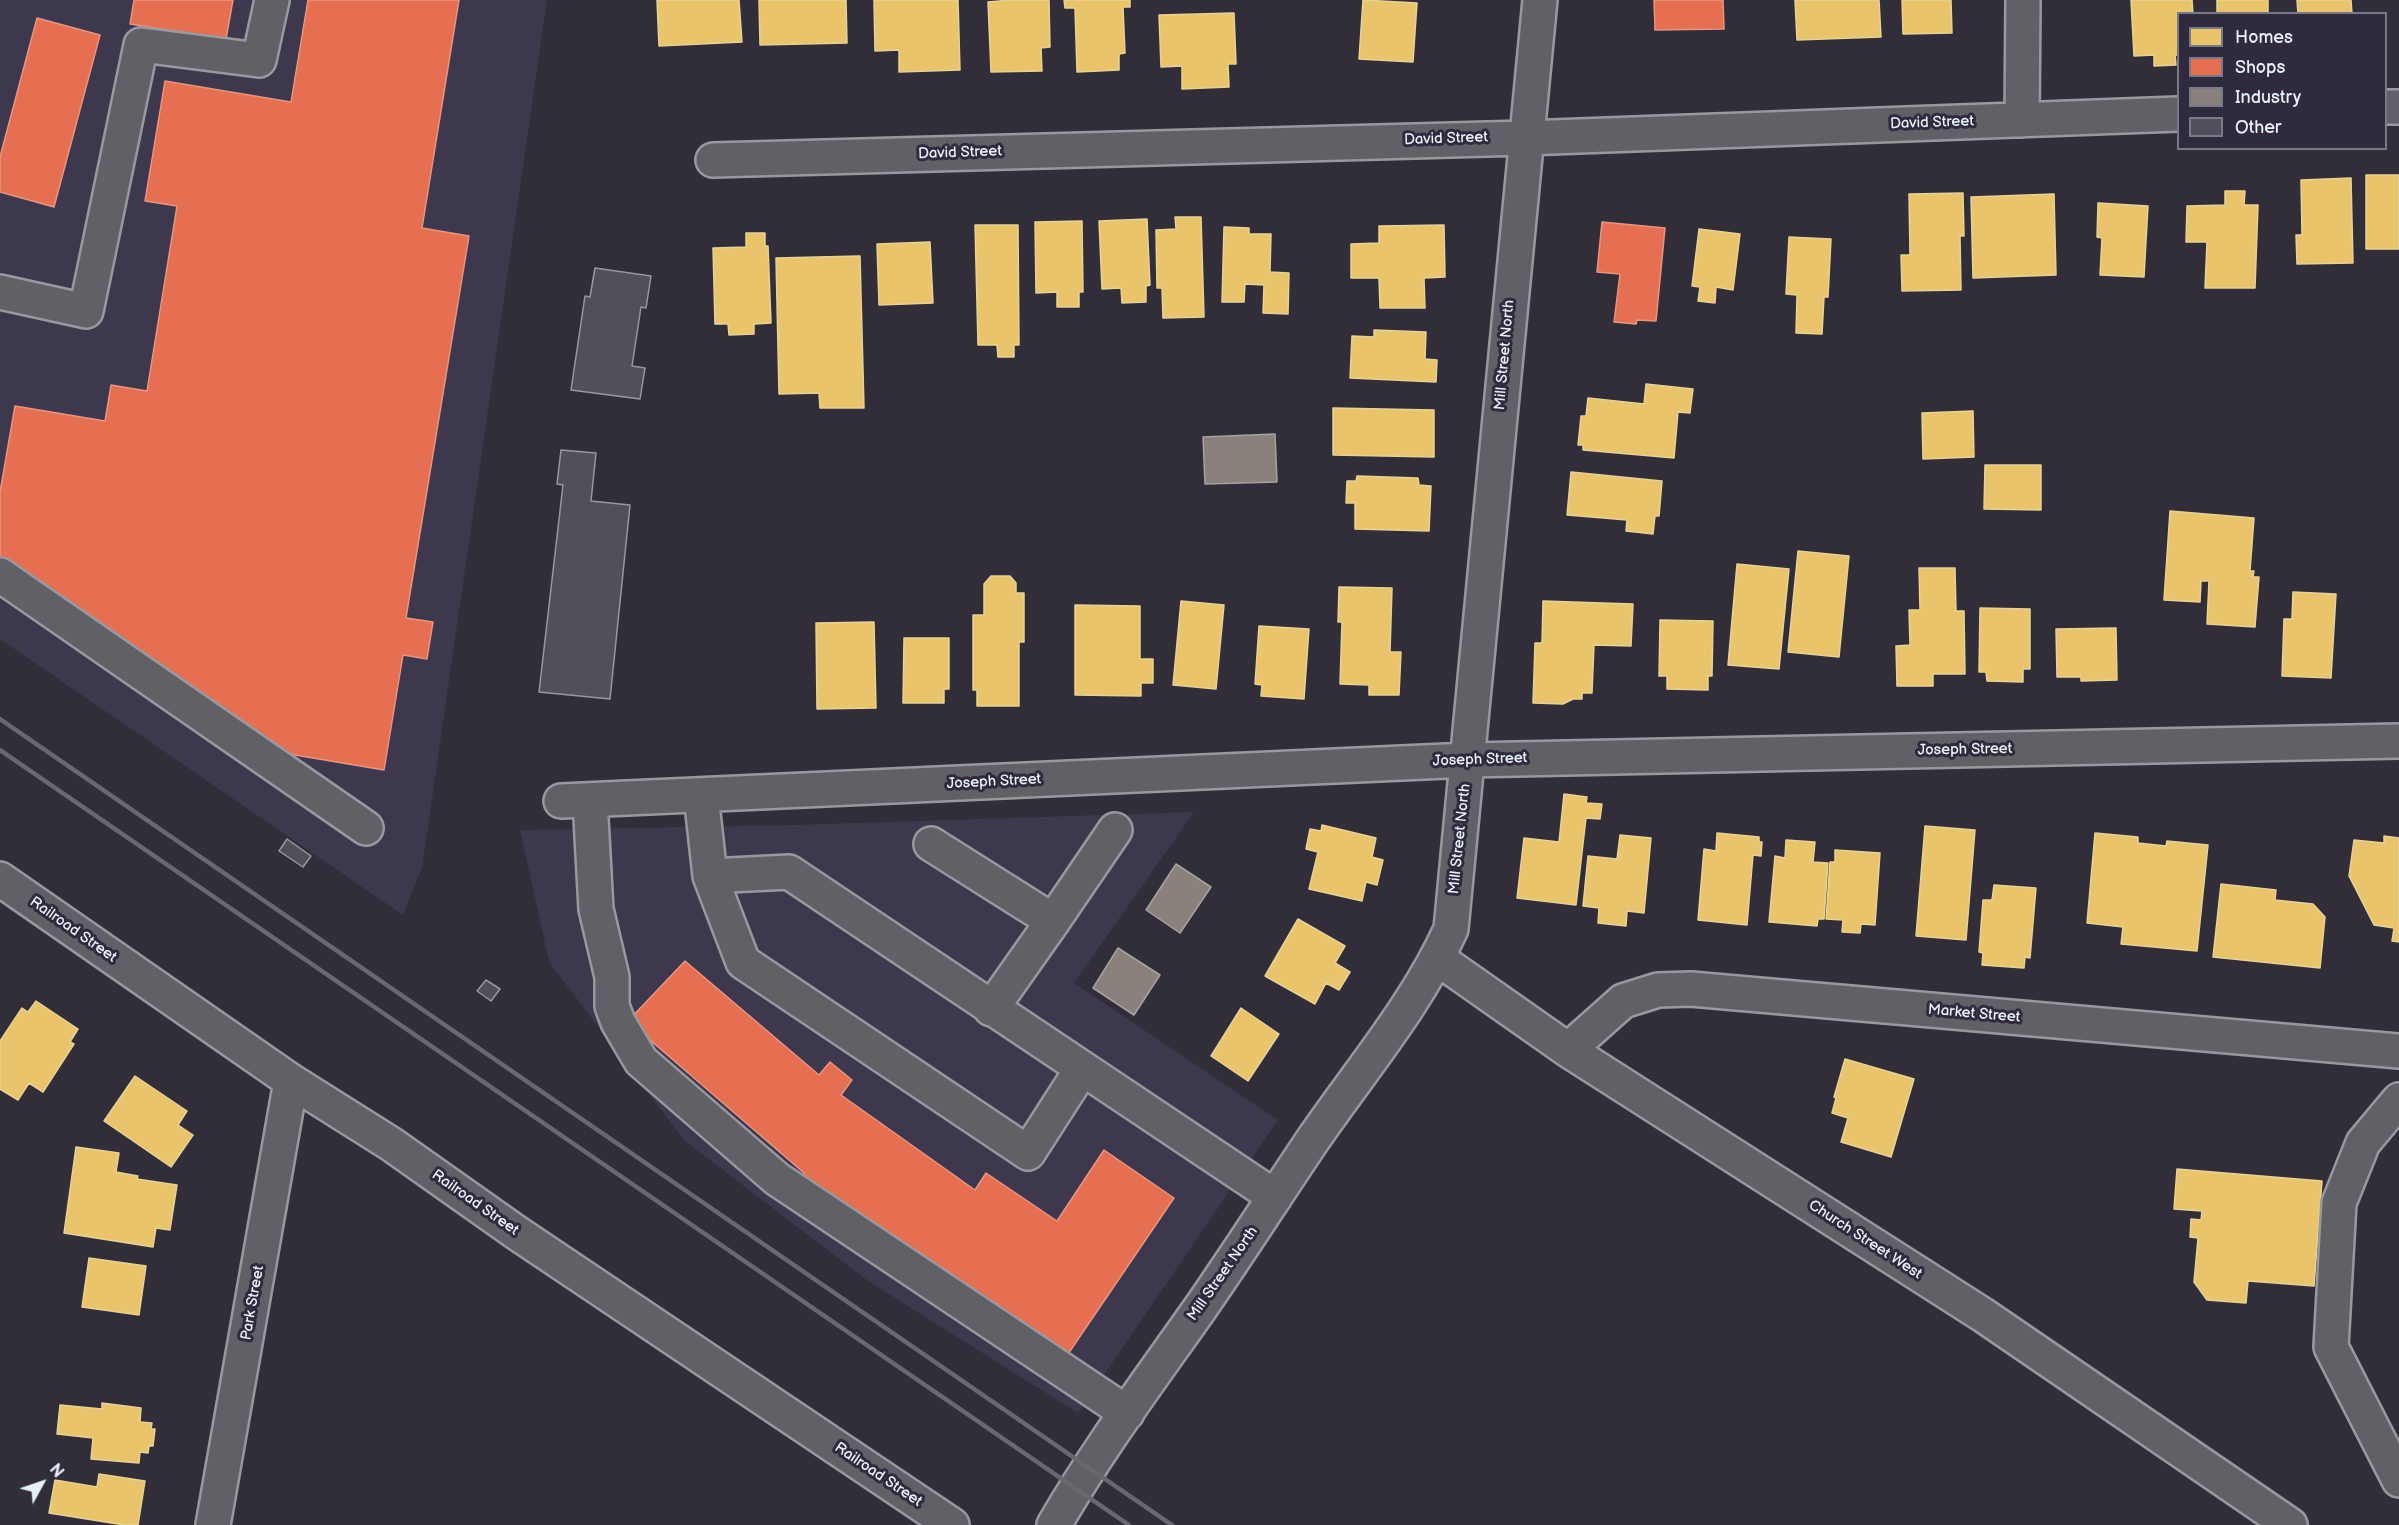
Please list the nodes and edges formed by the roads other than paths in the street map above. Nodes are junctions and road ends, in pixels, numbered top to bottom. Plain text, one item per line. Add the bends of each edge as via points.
1 (272, 0) edge
2 (1540, 0) edge
3 (2023, 0) edge
4 (2177, 114) edge
5 (2022, 120) junction
6 (1525, 138) junction
7 (713, 160) dead end
8 (0, 292) edge
9 (0, 575) edge
10 (2399, 741) edge
11 (1468, 760) junction
12 (701, 795) junction
13 (366, 828) dead end
14 (1115, 830) dead end
15 (931, 844) dead end
16 (710, 876) junction
17 (0, 879) edge
18 (1053, 921) junction
19 (1437, 958) junction
20 (991, 1009) junction
21 (1568, 1050) junction
22 (2399, 1051) edge
23 (1082, 1069) junction
24 (291, 1081) junction
25 (2399, 1100) edge
26 (1275, 1197) junction
27 (1127, 1413) junction
28 (2399, 1480) edge
29 (213, 1525) edge
30 (952, 1525) edge
31 (1054, 1525) edge
32 (2290, 1525) edge

1 - 8 street via 260,60 141,45 86,311
2 - 6 street, Mill Street North
3 - 5 street
4 - 5 street, David Street
5 - 6 street, David Street
6 - 7 street, David Street
6 - 11 street, Mill Street North
9 - 13 street
10 - 11 street, Joseph Street
11 - 12 street, Joseph Street
11 - 19 street, Mill Street North via 1451,929
12 - 16 street
12 - 27 street, Joseph Street via 575,801 612,977 612,1006 641,1061 777,1179
14 - 18 street
15 - 18 street
16 - 20 street via 789,872
16 - 23 street via 743,962 1028,1153
17 - 24 street, Railroad Street
18 - 20 street
19 - 21 street, Church Street West
19 - 26 street, Mill Street North
20 - 23 street
21 - 22 street, Market Street via 1623,1001 1659,990 1691,989
21 - 32 street, Church Street West via 1983,1315
23 - 26 street
24 - 29 street, Park Street
24 - 30 street, Railroad Street via 391,1144
25 - 28 street via 2363,1143 2339,1203 2331,1347
26 - 27 street, Mill Street North
27 - 31 street, Mill Street North

